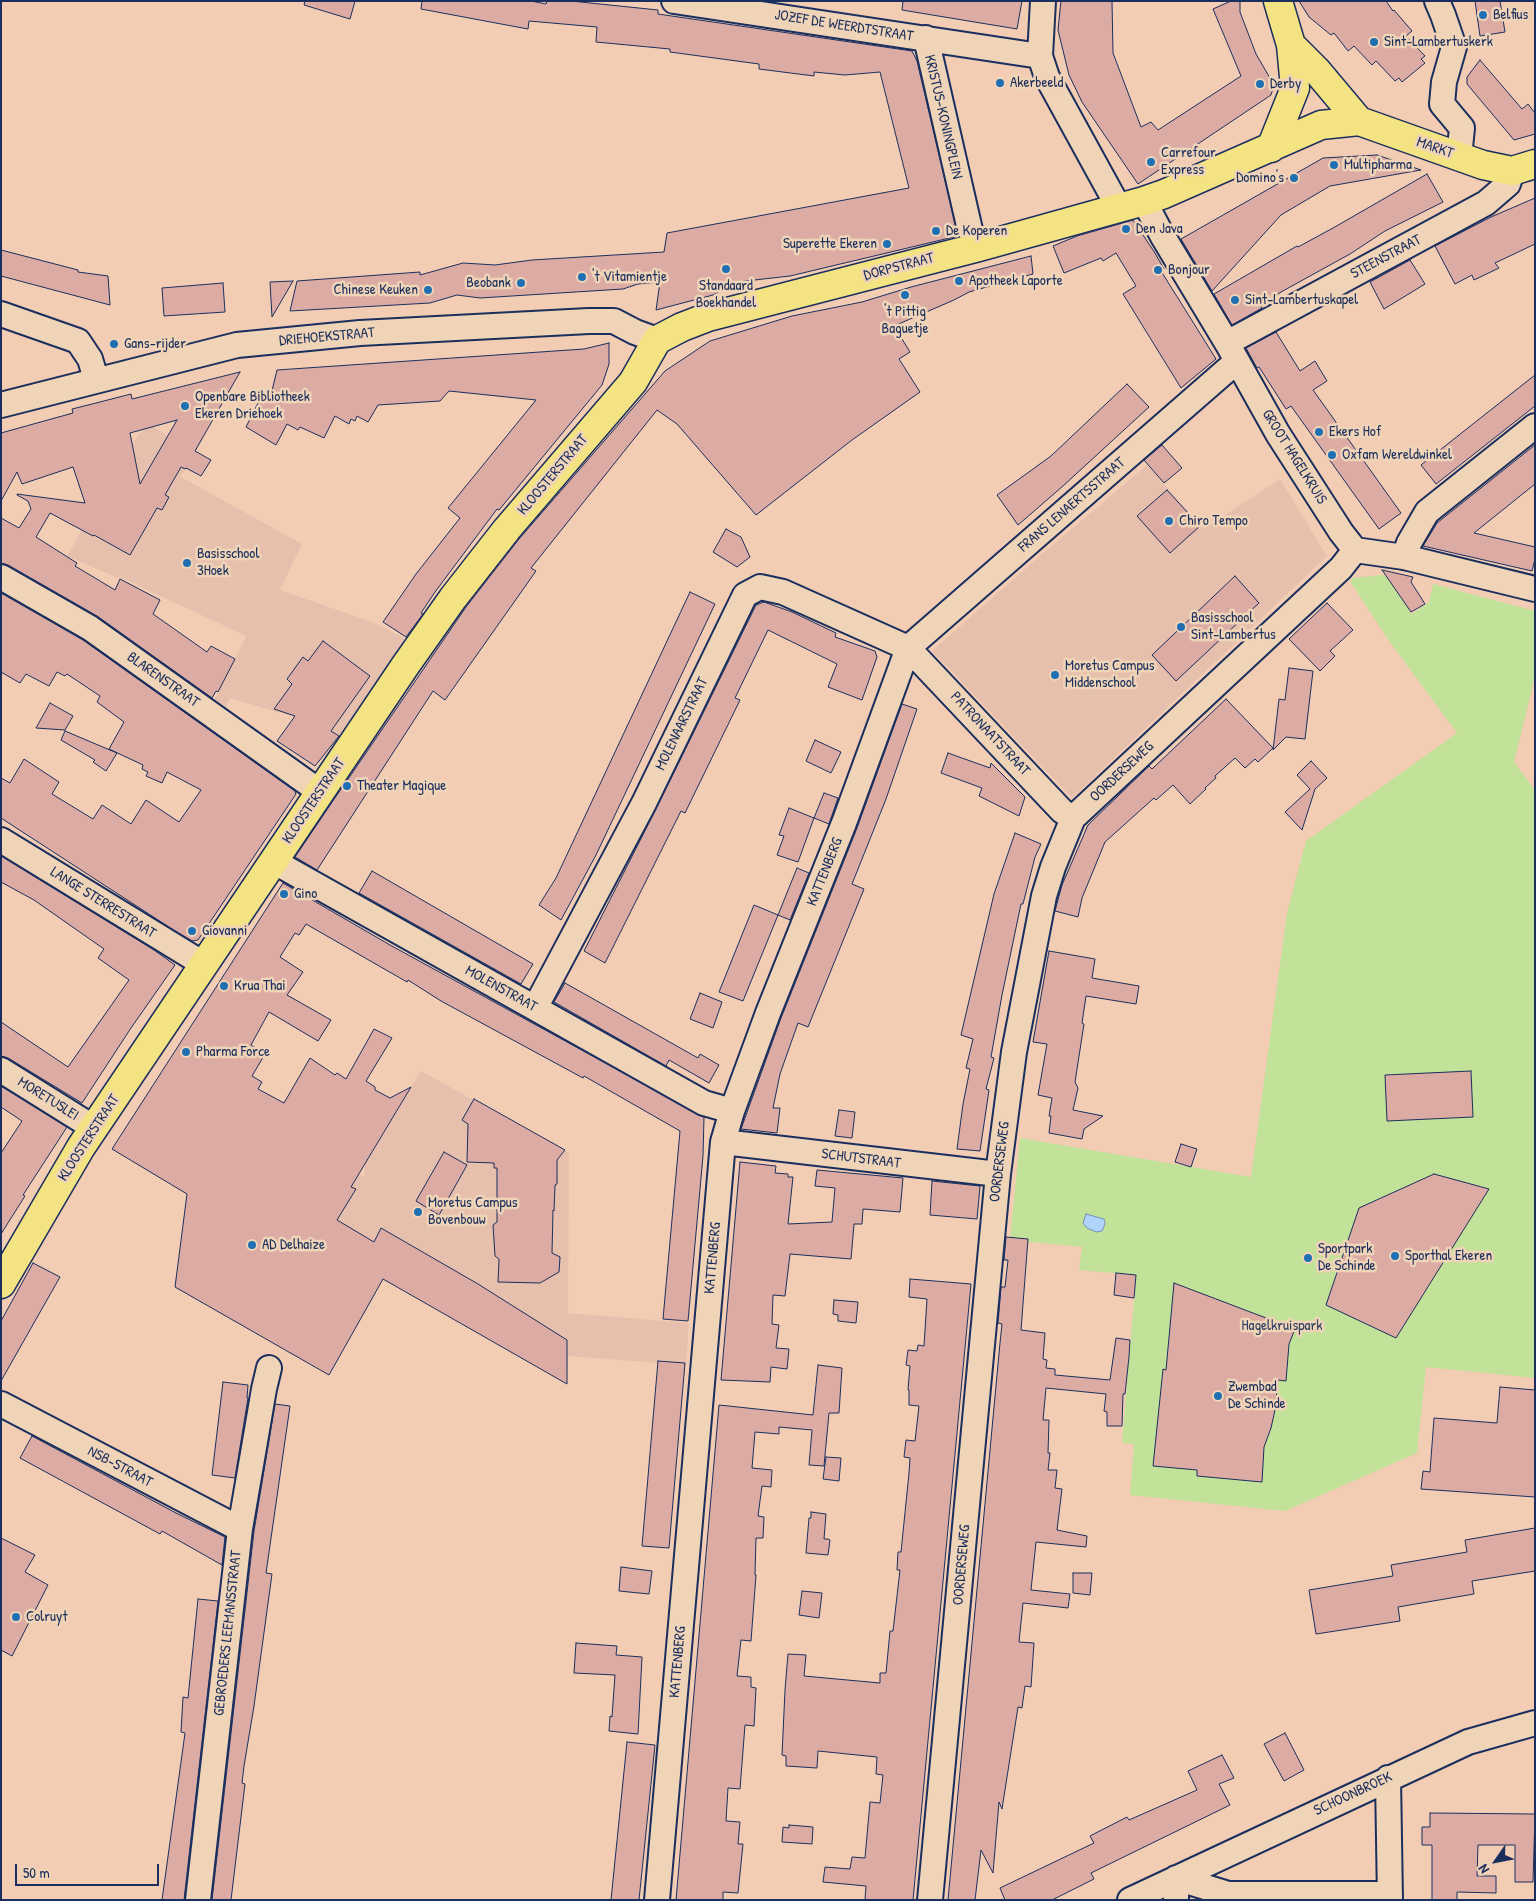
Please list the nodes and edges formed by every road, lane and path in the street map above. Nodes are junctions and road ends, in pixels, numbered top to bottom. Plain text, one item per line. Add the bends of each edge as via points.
1 (674, 1) edge
2 (1043, 1) edge
3 (1278, 1) edge
4 (1437, 1) edge
5 (926, 38) junction
6 (1291, 45) junction
7 (1040, 56) junction
8 (1359, 121) junction
9 (1271, 148) junction
10 (1459, 157) junction
11 (1524, 167) edge
12 (1132, 204) junction
13 (979, 247) junction
14 (1, 314) edge
15 (657, 340) junction
16 (1232, 352) junction
17 (96, 379) junction
18 (1, 404) edge
19 (1535, 426) edge
20 (1355, 550) junction
21 (1404, 557) junction
22 (1, 577) edge
23 (1535, 589) edge
24 (908, 648) junction
25 (320, 792) junction
26 (1073, 818) junction
27 (1, 840) edge
28 (273, 860) junction
29 (205, 965) junction
30 (535, 1008) junction
31 (1, 1070) edge
32 (732, 1111) junction
33 (94, 1128) junction
34 (723, 1142) junction
35 (998, 1174) junction
36 (1, 1284) edge
37 (269, 1368) dead end
38 (1, 1404) edge
39 (240, 1529) junction
40 (1535, 1723) edge
41 (1388, 1778) junction
42 (1176, 1889) edge
43 (1390, 1897) edge
44 (198, 1900) edge
45 (657, 1900) edge
46 (930, 1900) edge
47 (1130, 1900) edge

1 - 5 street, JOZEF DE WEERDTSTRAAT
2 - 7 street
3 - 6 main road, MARKT
4 - 10 street via 1454,48 1444,82 1442,104 1462,128
5 - 7 street, KRISTUS-KONINGPLEIN
5 - 13 street, KRISTUS-KONINGPLEIN via 970,230
6 - 8 main road, MARKT
6 - 9 main road, MARKT via 1295,88
7 - 12 street via 1047,77
8 - 9 main road, MARKT via 1321,125
8 - 10 main road, MARKT
9 - 12 main road, MARKT via 1164,194
10 - 11 main road, MARKT via 1483,165
11 - 16 street, STEENSTRAAT via 1486,203
12 - 13 main road, DORPSTRAAT
12 - 16 street, GROOT HAGELKRUIS via 1162,235
13 - 15 main road, DORPSTRAAT via 708,317
14 - 17 street via 78,342 90,359
15 - 17 street, DRIEHOEKSTRAAT via 614,321 360,333 238,344
15 - 25 main road, KLOOSTERSTRAAT via 633,382 453,598
16 - 20 street, GROOT HAGELKRUIS via 1278,434
16 - 24 street, FRANS LENAERTSSTRAAT
17 - 18 street, DRIEHOEKSTRAAT
19 - 21 street via 1427,512
20 - 21 street
20 - 26 street, OORDERSEWEG via 1341,568
21 - 23 street
22 - 25 street, BLARENSTRAAT via 90,628
24 - 26 street, PATRONAATSTRAAT via 1062,811
24 - 30 street, MOLENAARSTRAAT via 783,592 760,587 745,595 644,803
24 - 32 street, KATTENBERG
25 - 28 main road, KLOOSTERSTRAAT
26 - 35 street, OORDERSEWEG via 1044,896 1014,1052
27 - 29 street, LANGE STERRESTRAAT
28 - 29 main road, KLOOSTERSTRAAT
28 - 30 street, MOLENSTRAAT
29 - 33 main road, KLOOSTERSTRAAT
30 - 32 street, MOLENSTRAAT via 704,1103
31 - 33 street, MORETUSLEI
32 - 34 street, KATTENBERG
33 - 36 main road, KLOOSTERSTRAAT
34 - 35 street, SCHUTSTRAAT
34 - 45 street, KATTENBERG
35 - 46 street, OORDERSEWEG
37 - 39 street, GEBROEDERS LEEMANSSTRAAT
38 - 39 street, NSB-STRAAT
39 - 44 street, GEBROEDERS LEEMANSSTRAAT
40 - 41 street, SCHOONBROEK via 1468,1742
41 - 42 street, SCHOONBROEK
41 - 43 street
42 - 43 street via 1228,1894
42 - 47 street, SCHOONBROEK

